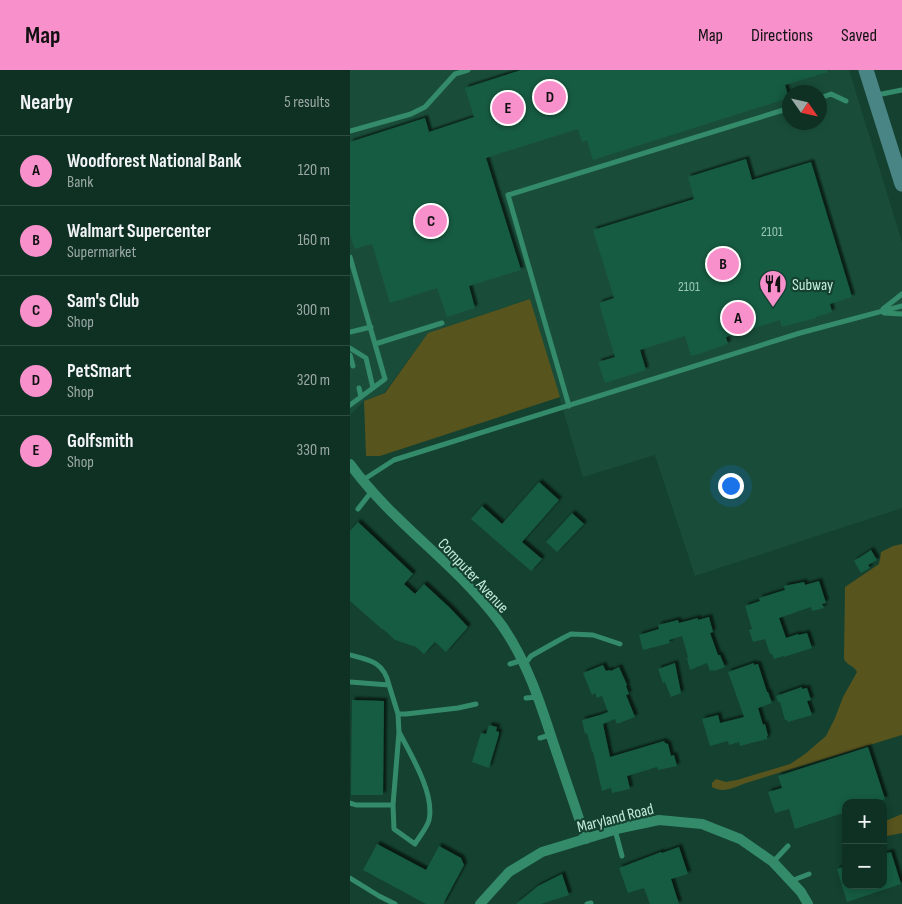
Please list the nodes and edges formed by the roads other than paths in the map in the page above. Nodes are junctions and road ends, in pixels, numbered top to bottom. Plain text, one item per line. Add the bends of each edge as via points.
1 (468, 70) edge
2 (866, 70) edge
3 (902, 90) edge
4 (827, 96) edge
5 (874, 96) junction
6 (846, 101) dead end
7 (782, 110) edge
8 (350, 131) edge
9 (902, 184) edge
10 (350, 257) edge
11 (902, 294) edge
12 (902, 306) edge
13 (879, 312) junction
14 (902, 314) edge
15 (442, 323) dead end
16 (371, 327) junction
17 (350, 332) edge
18 (375, 344) junction
19 (350, 348) edge
20 (350, 355) edge
21 (353, 366) dead end
22 (359, 388) dead end
23 (373, 388) junction
24 (361, 396) junction
25 (350, 405) edge
26 (568, 406) junction
27 (350, 464) edge
28 (362, 481) junction
29 (372, 491) junction
30 (358, 509) dead end
31 (620, 644) dead end
32 (350, 655) edge
33 (524, 662) junction
34 (510, 664) dead end
35 (350, 682) edge
36 (389, 685) junction
37 (538, 697) junction
38 (526, 698) dead end
39 (476, 704) dead end
40 (398, 714) junction
41 (399, 732) junction
42 (551, 735) junction
43 (540, 738) dead end
44 (350, 803) edge
45 (394, 805) junction
46 (614, 830) junction
47 (586, 839) junction
48 (788, 846) dead end
49 (622, 856) dead end
50 (773, 862) junction
51 (809, 874) dead end
52 (350, 878) edge
53 (790, 881) junction
54 (395, 904) edge
55 (480, 904) edge
56 (808, 904) edge

1 - 8 lane via 455,74 425,107
2 - 5 main road
3 - 5 lane
4 - 6 lane via 832,94
5 - 9 main road
7 - 26 lane via 508,195
10 - 16 lane
11 - 13 lane
12 - 13 lane
13 - 14 lane
13 - 26 lane via 800,333
15 - 18 lane
16 - 17 lane
16 - 18 lane
18 - 23 lane via 385,379
19 - 23 lane via 366,358
20 - 21 lane
22 - 24 lane
23 - 24 lane
24 - 25 lane
26 - 28 lane via 394,460
27 - 28 street, Computer Avenue
28 - 29 street, Computer Avenue
29 - 30 lane
29 - 33 street, Computer Avenue via 473,590 503,628
31 - 33 lane via 592,635 571,634
32 - 36 lane via 373,661 388,677
33 - 34 lane
33 - 37 street, Computer Avenue
35 - 36 lane
36 - 40 lane
37 - 38 lane
37 - 42 street, Computer Avenue
39 - 40 lane
40 - 41 lane
41 - 45 lane
41 - 45 lane via 418,766 430,803 429,822 415,844 394,829
42 - 43 lane
42 - 47 street, Computer Avenue
44 - 45 lane
46 - 47 street, Maryland Road
46 - 49 lane
46 - 50 street, Maryland Road via 659,820 702,824 740,838
47 - 55 street, Maryland Road via 542,852 517,867
48 - 50 lane
50 - 53 street, Maryland Road
51 - 53 lane
52 - 54 lane
53 - 56 street, Maryland Road

